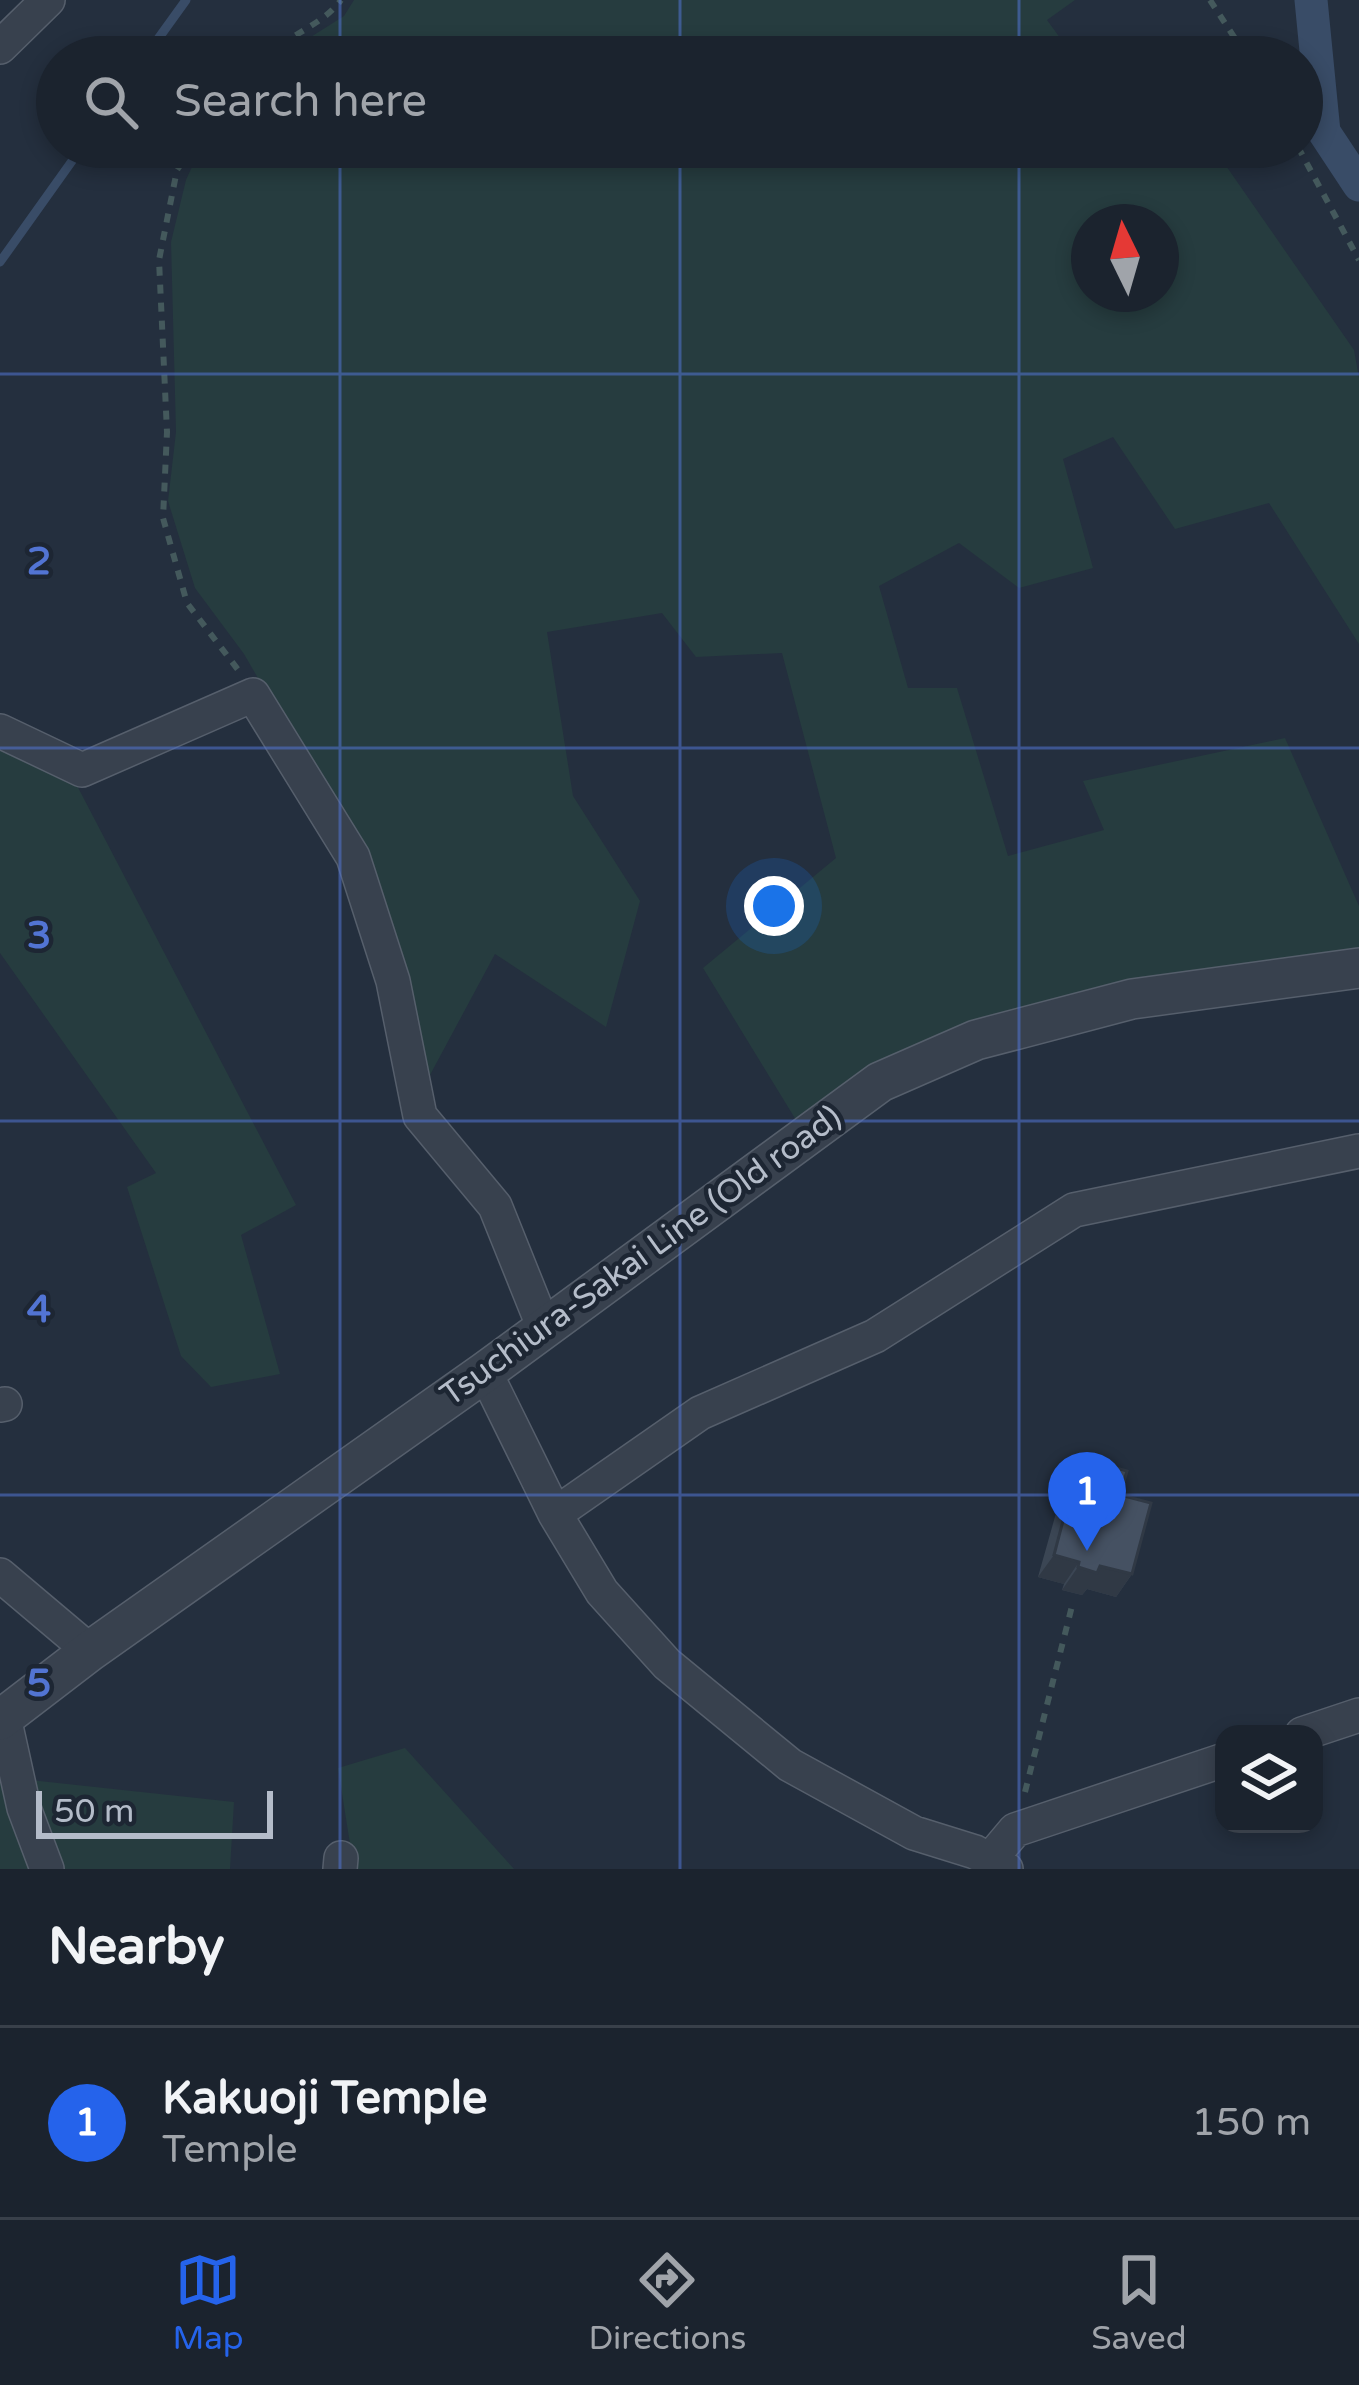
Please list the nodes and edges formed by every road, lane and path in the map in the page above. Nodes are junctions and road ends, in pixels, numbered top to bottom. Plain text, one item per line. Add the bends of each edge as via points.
1 (48, 0) edge
2 (341, 0) edge
3 (1210, 0) edge
4 (291, 36) edge
5 (1233, 36) edge
6 (0, 47) edge
7 (178, 168) edge
8 (1309, 168) edge
9 (1359, 260) edge
10 (254, 694) junction
11 (0, 731) edge
12 (1359, 968) edge
13 (1359, 1151) edge
14 (544, 1328) junction
15 (484, 1372) junction
16 (555, 1514) junction
17 (0, 1575) edge
18 (1072, 1606) dead end
19 (90, 1651) junction
20 (1359, 1715) edge
21 (2, 1718) edge
22 (1323, 1727) edge
23 (1215, 1763) edge
24 (1015, 1830) junction
25 (997, 1867) edge
26 (47, 1869) edge

1 - 6 street
2 - 4 path
3 - 5 path
7 - 10 path via 159,260 164,518 188,603
8 - 9 path
10 - 11 street via 82,770
10 - 14 street via 353,856 393,981 420,1116 495,1206
12 - 14 street, Tsuchiura-Sakai Line (Old road) via 1132,998 976,1040 880,1082
13 - 16 street via 1074,1210 874,1336 700,1414
14 - 15 street, Tsuchiura-Sakai Line (Old road)
15 - 16 street
15 - 19 street, Tsuchiura-Sakai Line (Old road)
16 - 25 street via 632,1629 732,1720 790,1765 876,1813
17 - 19 street
18 - 24 path
19 - 21 street, Tsuchiura-Sakai Line (Old road)
20 - 22 street
21 - 26 street
23 - 24 street
24 - 25 street via 999,1849

